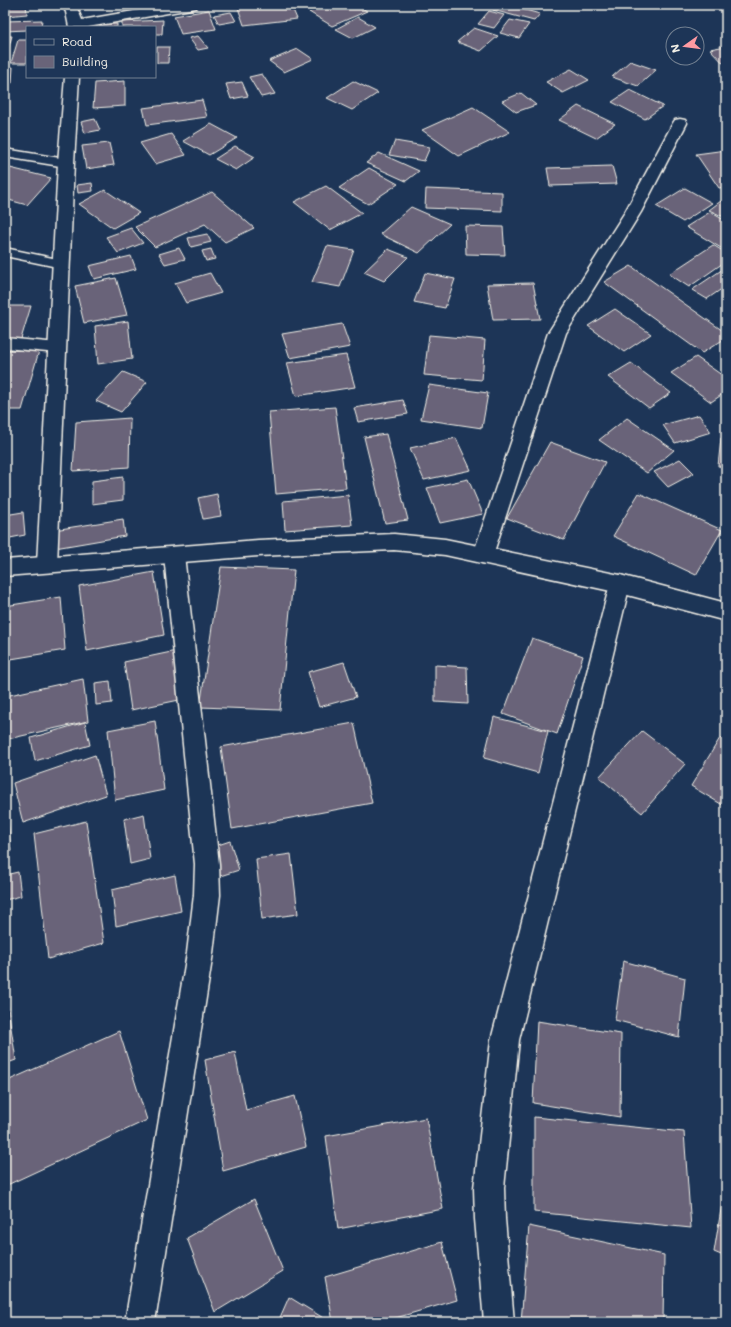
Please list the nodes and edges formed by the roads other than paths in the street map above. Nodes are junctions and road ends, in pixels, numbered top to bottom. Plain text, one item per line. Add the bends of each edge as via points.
1 (69, 5) edge
2 (191, 5) edge
3 (76, 26) edge
4 (72, 78) edge
5 (680, 123) dead end
6 (5, 153) edge
7 (66, 163) junction
8 (5, 252) edge
9 (62, 264) junction
10 (5, 343) edge
11 (58, 348) junction
12 (174, 555) junction
13 (483, 555) junction
14 (47, 564) junction
15 (5, 568) edge
16 (620, 584) junction
17 (726, 612) edge
18 (140, 1322) edge
19 (499, 1322) edge

1 - 3 street
2 - 3 street
4 - 7 street
5 - 13 street via 633,212 557,333
6 - 7 lane
7 - 9 street
8 - 9 lane
9 - 11 street
10 - 11 lane
11 - 14 street
12 - 13 street via 258,548 394,542 445,547
12 - 14 street
12 - 18 street via 207,864 207,895 200,953
13 - 16 street
14 - 15 street
16 - 17 street
16 - 19 street via 505,1040 489,1188

